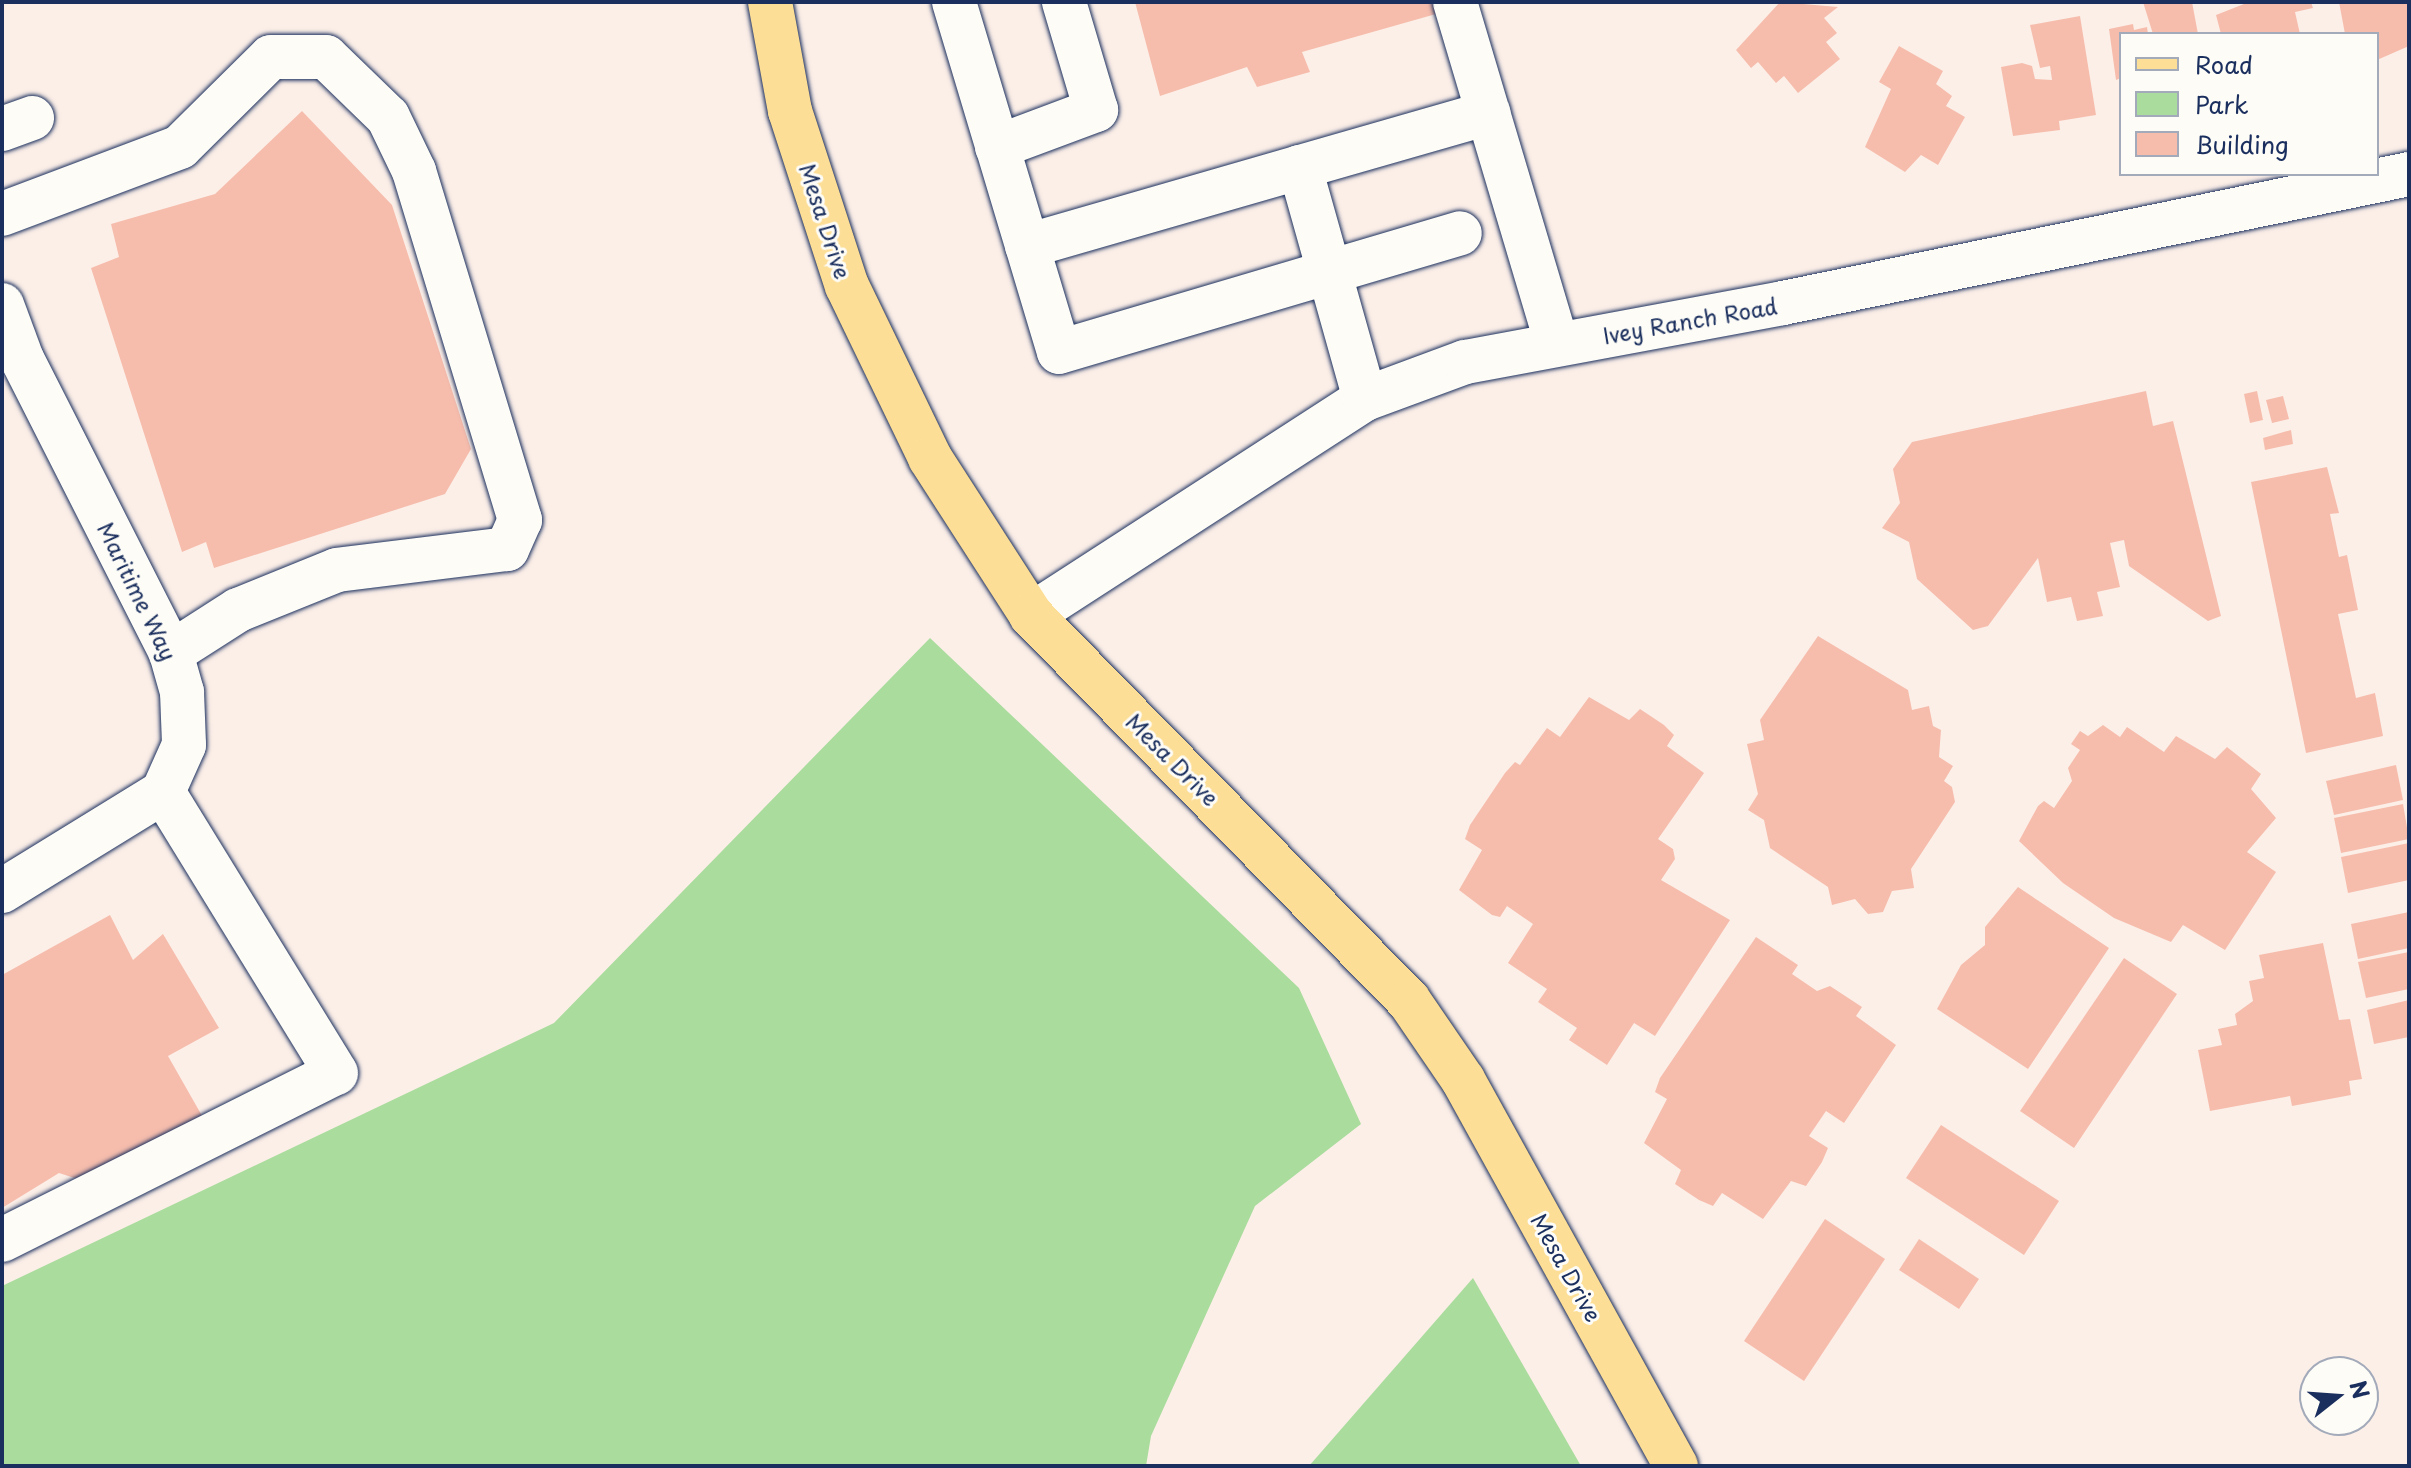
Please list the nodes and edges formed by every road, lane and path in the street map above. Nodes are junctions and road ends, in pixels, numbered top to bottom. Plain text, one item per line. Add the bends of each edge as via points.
1 (770, 2) edge
2 (954, 2) edge
3 (1064, 2) edge
4 (1455, 2) edge
5 (1488, 113) junction
6 (997, 147) junction
7 (1300, 167) junction
8 (2409, 174) edge
9 (2, 214) edge
10 (1460, 233) dead end
11 (1027, 246) junction
12 (1329, 272) junction
13 (2, 305) edge
14 (1557, 344) junction
15 (1365, 399) junction
16 (1031, 615) junction
17 (171, 653) junction
18 (163, 792) junction
19 (2, 891) edge
20 (2, 1240) edge
21 (1676, 1466) edge

1 - 16 main road, Mesa Drive via 790,111 847,286 930,458
2 - 6 street
3 - 6 street via 1096,110
4 - 5 street
5 - 7 street
5 - 14 street
6 - 11 street
7 - 11 street
7 - 12 street
8 - 14 street, Ivey Ranch Road
9 - 17 street via 180,147 271,57 326,57 388,117 414,171 520,520 507,549 337,570 238,610
10 - 12 street
11 - 12 street via 1059,352
12 - 15 street
13 - 17 street, Maritime Way via 22,359
14 - 15 street, Ivey Ranch Road via 1465,362
15 - 16 street, Ivey Ranch Road
16 - 21 main road, Mesa Drive via 1409,1001 1463,1080
17 - 18 street, Maritime Way via 182,692 184,745
18 - 19 street
18 - 20 street via 336,1073

